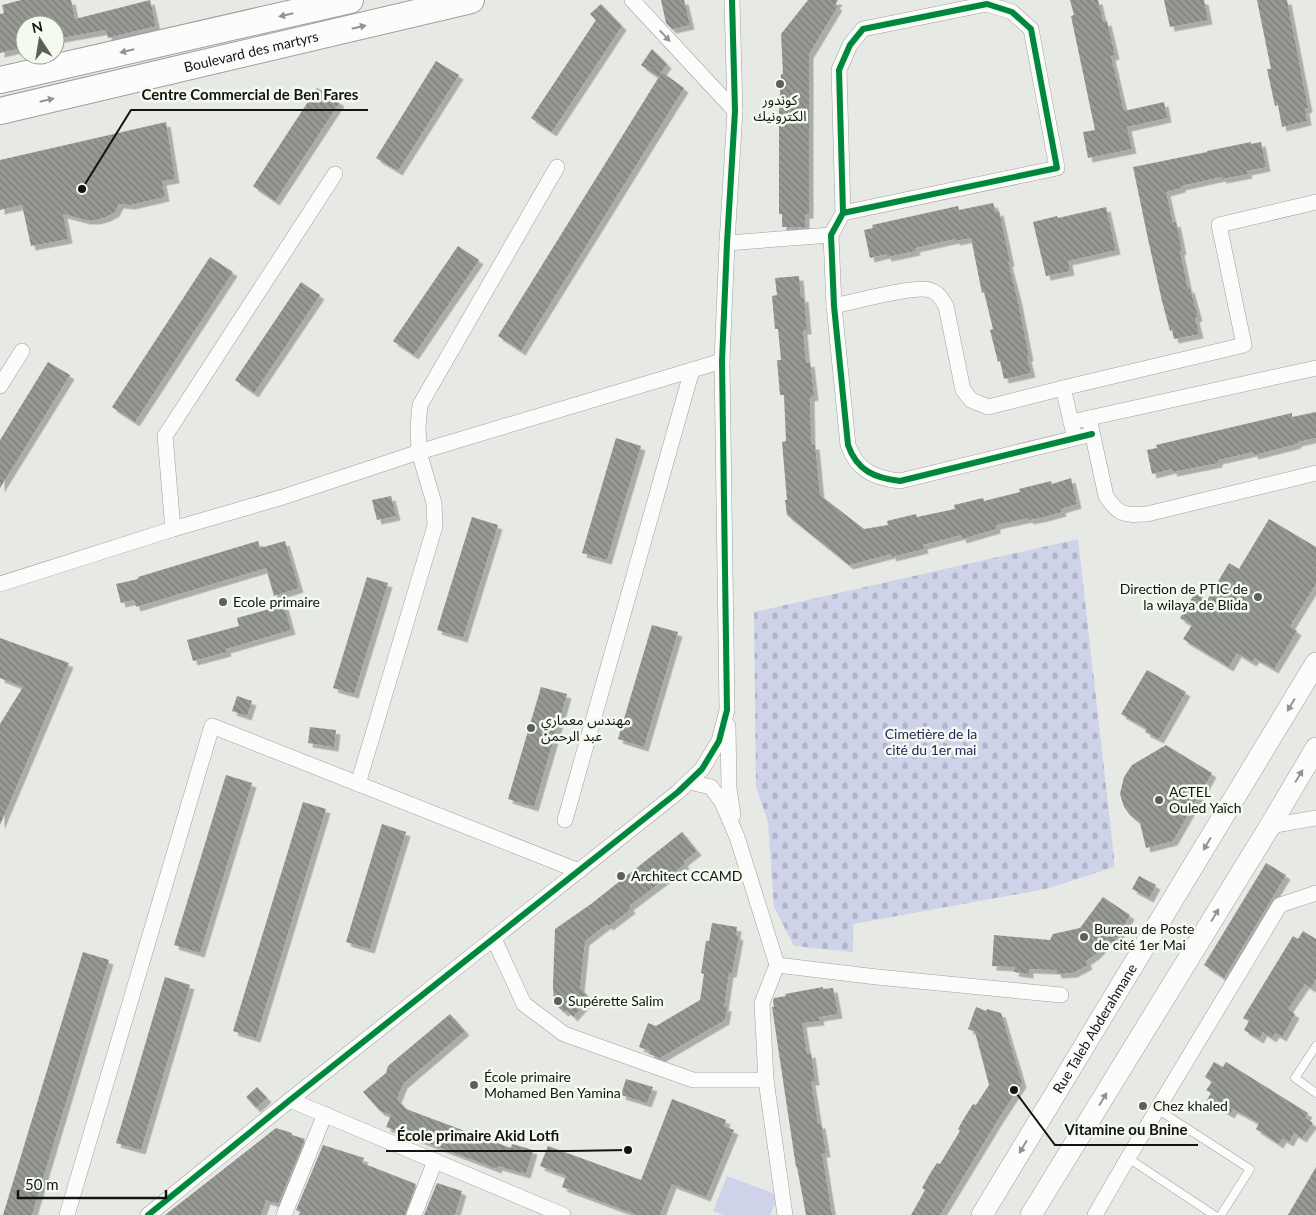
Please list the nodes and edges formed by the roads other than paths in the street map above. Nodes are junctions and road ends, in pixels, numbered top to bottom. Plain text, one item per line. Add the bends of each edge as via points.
1 (350, 0) edge
2 (471, 0) edge
3 (632, 0) edge
4 (732, 0) edge
5 (324, 3) edge
6 (333, 33) junction
7 (0, 80) edge
8 (0, 111) edge
9 (735, 111) junction
10 (557, 167) dead end
11 (335, 174) dead end
12 (1316, 202) edge
13 (843, 213) junction
14 (831, 235) junction
15 (727, 243) junction
16 (834, 306) junction
17 (22, 351) dead end
18 (722, 361) junction
19 (1316, 368) edge
20 (692, 370) junction
21 (0, 386) edge
22 (1063, 388) junction
23 (1089, 418) junction
24 (1071, 422) junction
25 (1092, 434) junction
26 (1075, 439) junction
27 (419, 452) junction
28 (1316, 473) edge
29 (173, 529) junction
30 (0, 584) edge
31 (1316, 663) edge
32 (728, 710) junction
33 (1316, 748) edge
34 (688, 782) junction
35 (358, 784) junction
36 (1316, 818) edge
37 (565, 820) dead end
38 (1270, 826) junction
39 (736, 838) junction
40 (579, 871) junction
41 (1316, 893) edge
42 (494, 939) junction
43 (777, 965) junction
44 (1061, 995) dead end
45 (1316, 1046) edge
46 (766, 1080) junction
47 (1316, 1093) edge
48 (290, 1100) junction
49 (1157, 1109) junction
50 (325, 1114) junction
51 (1128, 1158) junction
52 (435, 1161) junction
53 (532, 1209) edge
54 (67, 1215) edge
55 (148, 1215) edge
56 (284, 1215) edge
57 (414, 1215) edge
58 (563, 1215) edge
59 (784, 1215) edge
60 (982, 1215) edge
61 (1031, 1215) edge
62 (1095, 1215) edge
63 (1214, 1215) edge
64 (1221, 1215) edge

1 - 5 highway, Boulevard des martyrs
6 -> 2 highway, Boulevard des martyrs
3 -> 9 street
4 - 9 street
5 - 6 street
5 -> 7 highway, Boulevard des martyrs
8 -> 6 highway, Boulevard des martyrs
9 - 15 street
10 - 27 street via 420,405
11 - 29 street via 165,436
12 - 22 street via 1219,225 1244,345
13 - 13 street via 1057,168 1031,29 1012,12 987,4 863,30 850,45 839,70
13 - 14 street
14 - 15 street
14 - 16 street
15 - 18 street
16 - 22 street via 913,289 928,289 940,295 946,306 963,390 971,400 988,408
16 - 26 street via 848,445 860,466 871,473 883,479 900,481
17 - 21 street
18 - 20 street
18 - 32 street
19 - 23 street
20 - 27 street
20 - 37 street
22 - 24 street
23 - 24 street
23 - 25 street
24 - 26 street
25 - 26 street
25 - 28 street via 1106,496 1113,507 1132,514 1147,514
27 - 29 street
27 - 35 street via 434,503 435,526
29 - 30 street
31 -> 60 main road, Rue Taleb Abderahmane
32 - 34 street via 719,741 702,769
32 - 39 street via 729,788
38 -> 33 main road
34 - 39 street via 711,787 722,802
34 - 40 street
35 - 40 street
35 - 54 street via 212,726
36 - 38 street
61 -> 38 main road
39 - 43 street
40 - 42 street
41 - 49 street via 1280,905
42 - 46 street via 524,1004 564,1034 693,1080
42 - 48 street
43 - 44 street
43 - 46 street via 762,1003
45 - 47 lane via 1295,1078
46 - 59 street
48 - 50 street
48 - 55 street
49 - 51 street
49 - 64 lane via 1250,1169
50 - 52 street
50 - 56 street
51 - 62 street
51 - 63 lane
52 - 53 street
52 - 57 street
53 - 58 street

